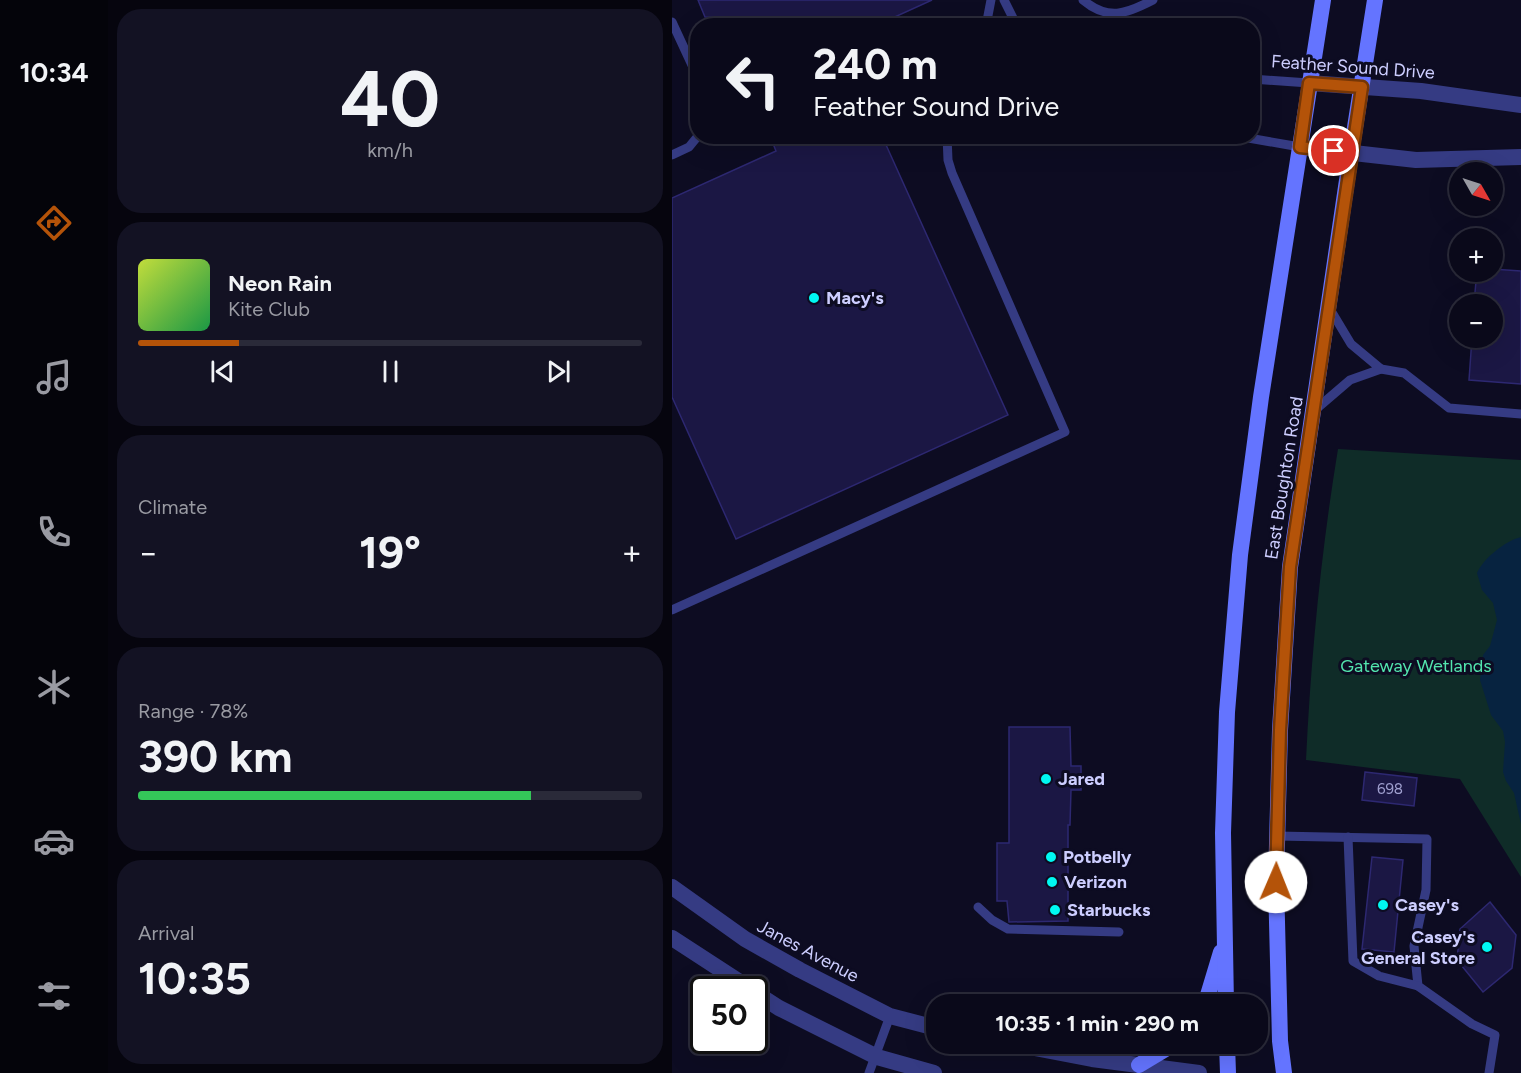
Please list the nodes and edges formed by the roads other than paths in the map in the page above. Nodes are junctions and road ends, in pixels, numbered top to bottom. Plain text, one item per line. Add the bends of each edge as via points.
1 (991, 0) edge
2 (1004, 0) edge
3 (1083, 0) edge
4 (1153, 0) edge
5 (1323, 0) edge
6 (1375, 0) edge
7 (988, 18) edge
8 (1013, 18) edge
9 (672, 22) edge
10 (690, 61) edge
11 (1260, 80) edge
12 (1309, 83) junction
13 (1362, 87) junction
14 (1521, 105) edge
15 (1260, 140) edge
16 (691, 144) edge
17 (947, 144) edge
18 (1300, 147) junction
19 (1351, 153) junction
20 (672, 155) edge
21 (1521, 157) edge
22 (1329, 309) junction
23 (1381, 369) junction
24 (1315, 410) junction
25 (1521, 414) edge
26 (672, 610) edge
27 (1277, 836) junction
28 (1348, 837) junction
29 (672, 887) edge
30 (978, 907) dead end
31 (1119, 933) dead end
32 (1225, 936) junction
33 (672, 938) edge
34 (730, 976) edge
35 (1418, 986) junction
36 (1208, 994) edge
37 (1226, 994) edge
38 (768, 1001) edge
39 (890, 1016) junction
40 (926, 1025) edge
41 (1066, 1054) edge
42 (1157, 1054) edge
43 (1227, 1054) edge
44 (877, 1057) junction
45 (1139, 1065) junction
46 (869, 1073) edge
47 (934, 1073) edge
48 (1199, 1073) edge
49 (1228, 1073) edge
50 (1284, 1073) edge
51 (1488, 1073) edge

1 - 7 lane
2 - 8 lane
3 - 4 lane via 1092,8 1120,14
5 - 12 main road, East Boughton Road
6 - 13 main road, East Boughton Road
9 - 10 lane
11 - 12 lane, Feather Sound Drive
12 - 13 street, Feather Sound Drive
12 - 18 main road, East Boughton Road
13 - 14 street, Feather Sound Drive
13 - 19 main road, East Boughton Road
15 - 18 lane
16 - 20 lane
17 - 26 lane via 952,173 1065,432
18 - 19 street
18 - 32 main road, East Boughton Road via 1240,555 1227,711
19 - 21 street via 1416,160
19 - 22 main road, East Boughton Road
22 - 23 lane via 1352,344
22 - 24 main road, East Boughton Road
23 - 24 lane via 1350,380
23 - 25 lane via 1404,373 1449,408
24 - 27 main road, East Boughton Road via 1290,567
27 - 28 lane
27 - 50 main road, East Boughton Road via 1280,1041
28 - 35 lane via 1353,961 1379,976
28 - 35 lane via 1427,839 1426,890 1414,946
29 - 39 street, Janes Avenue via 745,939
30 - 31 lane via 1008,929
32 - 36 main road
32 - 37 main road, East Boughton Road
33 - 34 street
35 - 51 lane via 1472,1024 1495,1035
38 - 44 street
39 - 40 street, Janes Avenue
39 - 44 lane
41 - 45 street
42 - 45 main road
43 - 49 main road
44 - 46 lane
44 - 47 street
45 - 48 street

